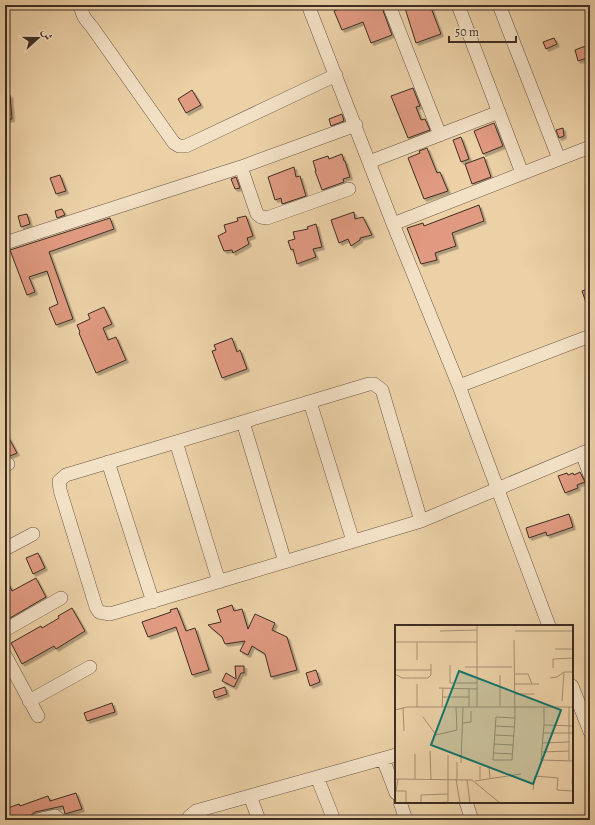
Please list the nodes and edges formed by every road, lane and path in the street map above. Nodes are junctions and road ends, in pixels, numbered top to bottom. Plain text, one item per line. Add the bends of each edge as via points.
1 (81, 5) edge
2 (308, 5) edge
3 (389, 5) edge
4 (458, 5) edge
5 (499, 5) edge
6 (336, 75) junction
7 (499, 112) junction
8 (356, 125) junction
9 (440, 135) junction
10 (590, 147) edge
11 (560, 159) junction
12 (369, 162) junction
13 (241, 167) junction
14 (522, 173) junction
15 (349, 189) dead end
16 (393, 224) junction
17 (5, 243) edge
18 (590, 336) edge
19 (459, 386) junction
20 (310, 402) junction
21 (243, 422) junction
22 (176, 442) junction
23 (586, 451) edge
24 (108, 462) junction
25 (590, 474) edge
26 (497, 489) junction
27 (421, 521) junction
28 (33, 534) dead end
29 (353, 541) junction
30 (5, 549) edge
31 (285, 562) junction
32 (219, 582) junction
33 (61, 598) dead end
34 (152, 602) junction
35 (549, 625) edge
36 (5, 630) edge
37 (5, 655) edge
38 (90, 667) dead end
39 (573, 693) edge
40 (30, 700) junction
41 (38, 716) dead end
42 (590, 732) edge
43 (395, 755) edge
44 (383, 759) junction
45 (316, 777) junction
46 (395, 790) edge
47 (250, 796) junction
48 (400, 803) edge
49 (466, 803) edge
50 (37, 820) edge
51 (60, 820) edge
52 (189, 820) edge
53 (259, 820) edge
54 (334, 820) edge
55 (406, 820) edge
56 (472, 820) edge

1 - 6 street via 85,19 174,143 179,146 186,146
2 - 6 street
3 - 9 street
4 - 7 street
5 - 11 street
6 - 8 street
7 - 9 street
7 - 14 street
8 - 12 street
8 - 13 street
9 - 12 street
10 - 11 street
11 - 14 street
12 - 16 street
13 - 15 street via 257,214 261,217 267,218
13 - 17 street
14 - 16 street
16 - 19 street
18 - 19 street
19 - 26 street
20 - 21 street
20 - 27 street via 369,384 382,390
20 - 29 street
21 - 22 street
21 - 31 street
22 - 24 street
22 - 32 street
23 - 25 street
23 - 26 street
24 - 34 street
24 - 34 street via 66,475 60,480 59,485 94,600 99,612 110,614
26 - 27 street
26 - 35 street
27 - 29 street
28 - 30 street
29 - 31 street
31 - 32 street
32 - 34 street
33 - 36 street
37 - 40 street
38 - 40 street
39 - 42 street
40 - 41 street
43 - 44 street
44 - 45 street
44 - 46 street
45 - 47 street
45 - 54 street
47 - 52 street via 196,811
47 - 53 street
48 - 55 street
49 - 56 street
50 - 51 street via 55,816

